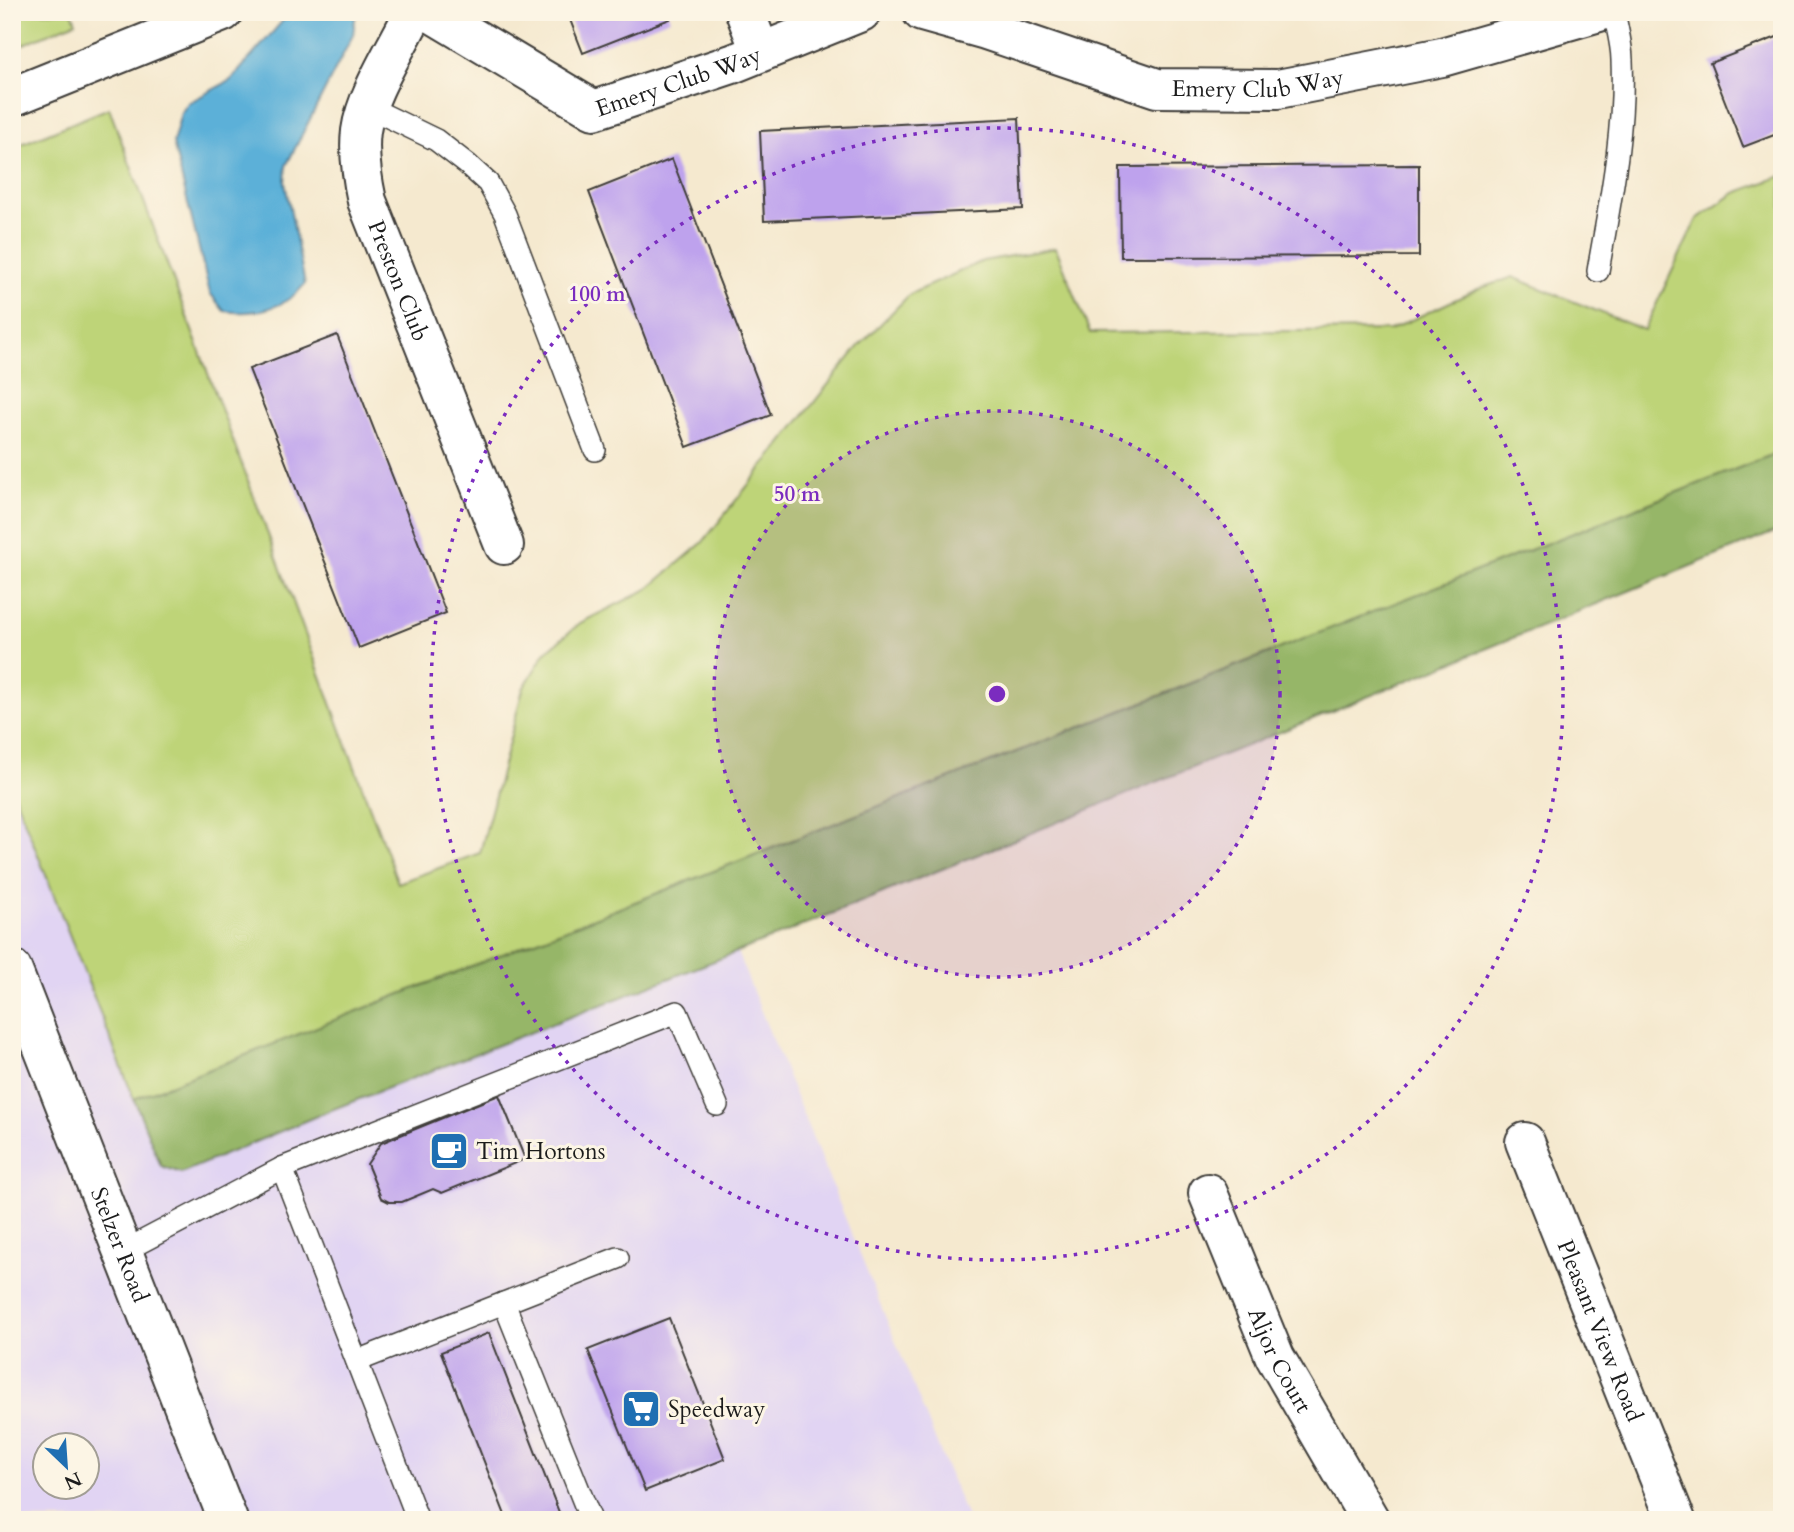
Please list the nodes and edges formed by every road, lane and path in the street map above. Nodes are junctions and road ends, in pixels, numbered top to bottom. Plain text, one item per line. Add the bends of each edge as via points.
1 (223, 12) edge
2 (414, 12) edge
3 (430, 12) edge
4 (745, 12) edge
5 (860, 12) edge
6 (922, 12) edge
7 (1598, 12) edge
8 (1614, 12) edge
9 (990, 21) edge
10 (760, 51) junction
11 (12, 97) edge
12 (368, 107) junction
13 (1598, 271) dead end
14 (595, 450) dead end
15 (504, 545) dead end
16 (12, 969) edge
17 (717, 1105) dead end
18 (1525, 1142) dead end
19 (282, 1168) junction
20 (1208, 1193) dead end
21 (124, 1251) junction
22 (618, 1258) dead end
23 (504, 1303) junction
24 (357, 1361) junction
25 (228, 1520) edge
26 (418, 1520) edge
27 (591, 1520) edge
28 (1370, 1520) edge
29 (1676, 1520) edge

1 - 11 street
2 - 12 street, Preston Club
3 - 10 street, Emery Club Way via 594,110
4 - 10 street
5 - 10 street, Emery Club Way
6 - 9 street, Emery Club Way
7 - 9 street, Emery Club Way via 1442,57 1278,89 1157,88
8 - 13 lane via 1622,59 1619,123
12 - 14 lane via 436,140 488,183 505,214
12 - 15 street, Preston Club via 360,144 367,201
16 - 21 street, Stelzer Road
17 - 19 lane via 677,1012
18 - 29 street, Pleasant View Road
19 - 21 lane
19 - 24 lane
20 - 28 street, Aljor Court via 1275,1357
21 - 25 street, Stelzer Road
22 - 23 lane
23 - 24 lane
23 - 27 lane
24 - 26 lane

